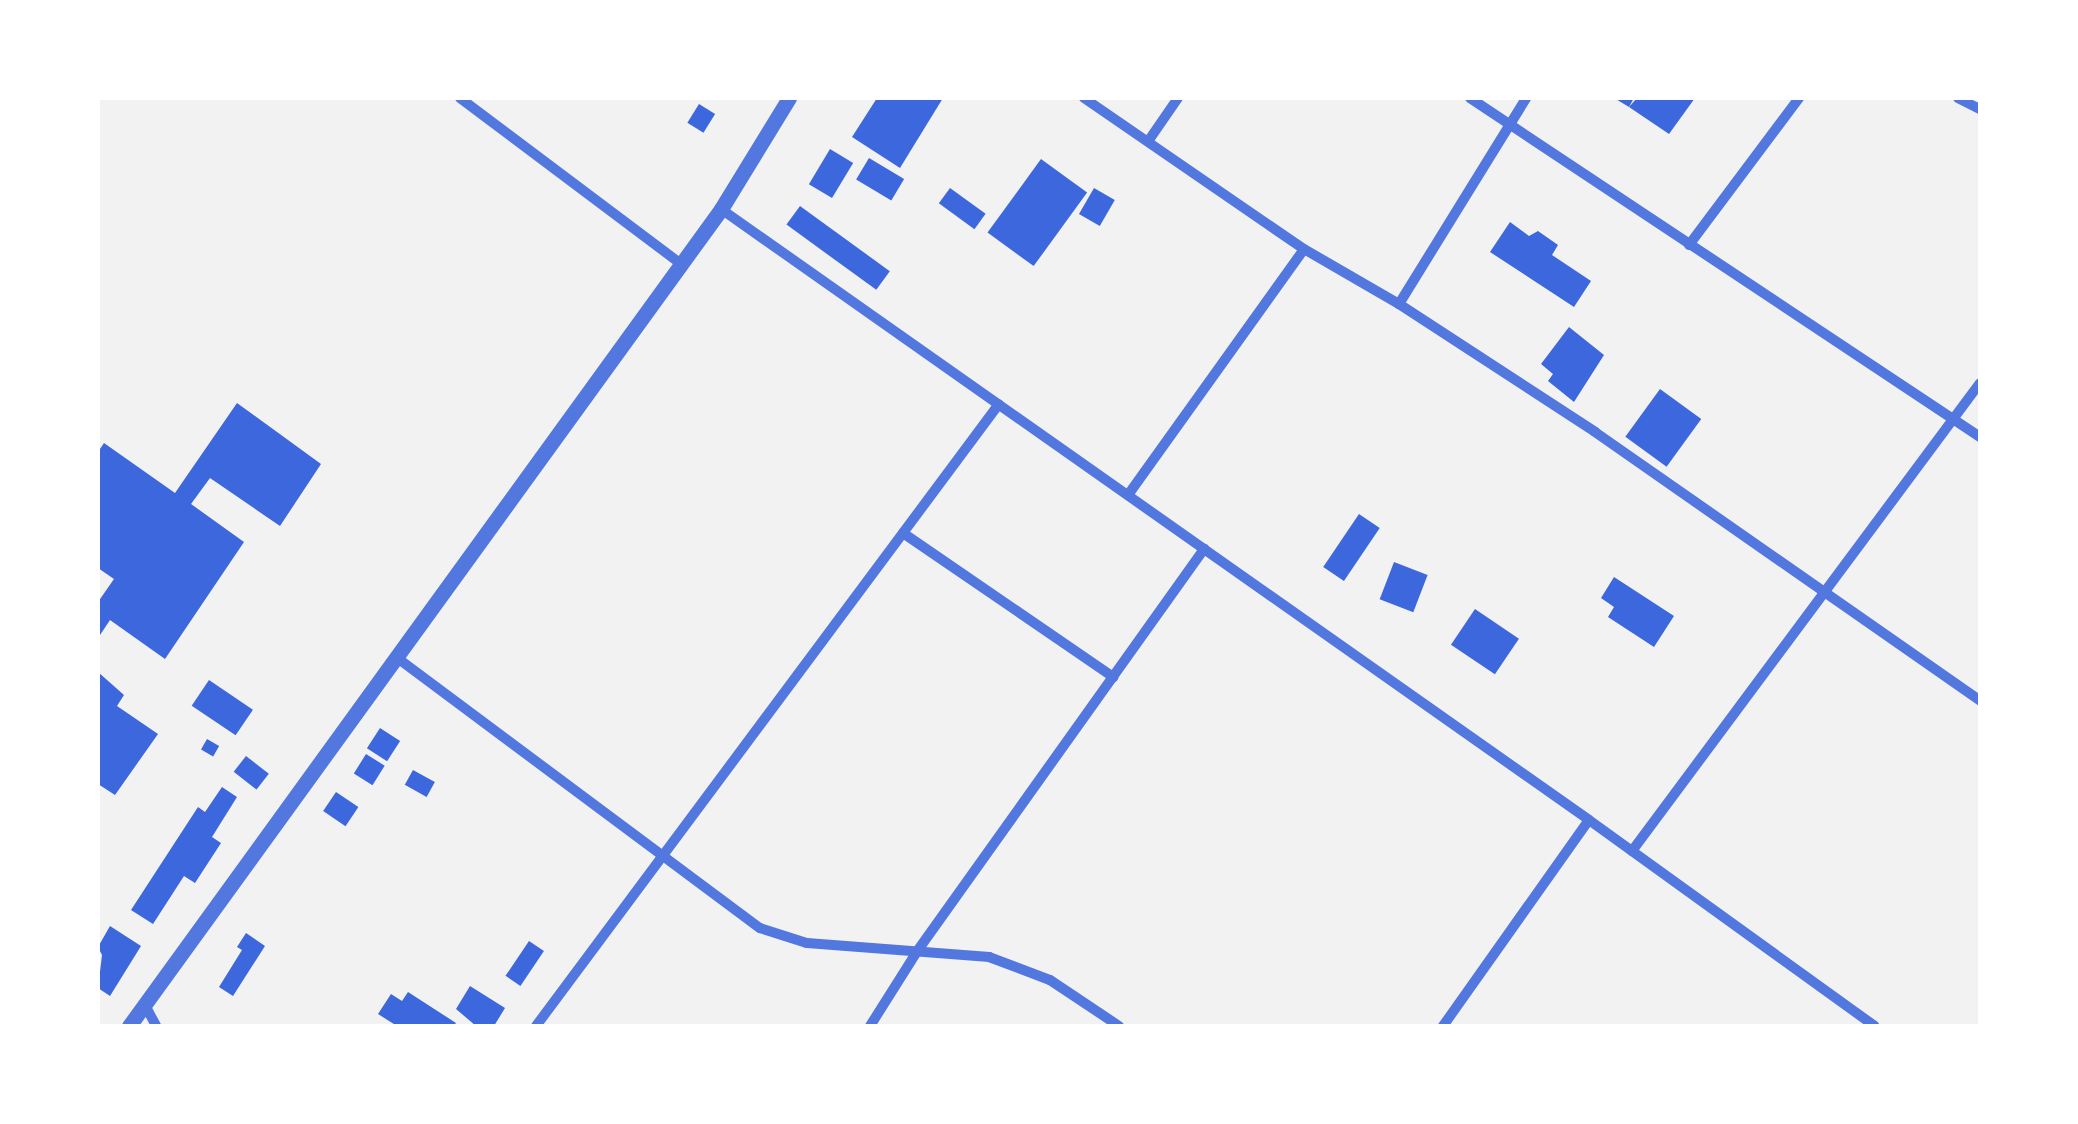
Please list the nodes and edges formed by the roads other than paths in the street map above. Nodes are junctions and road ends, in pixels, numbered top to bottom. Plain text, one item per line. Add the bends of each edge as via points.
1 (460, 98) edge
2 (789, 98) edge
3 (1084, 98) edge
4 (1178, 98) edge
5 (1470, 98) edge
6 (1526, 98) edge
7 (1799, 98) edge
8 (1958, 98) edge
9 (1980, 109) edge
10 (1506, 124) junction
11 (1150, 140) junction
12 (720, 209) junction
13 (1689, 245) junction
14 (1304, 249) junction
15 (681, 264) junction
16 (1399, 304) junction
17 (1980, 383) edge
18 (999, 404) junction
19 (1954, 420) junction
20 (1980, 437) edge
21 (1128, 495) junction
22 (903, 532) junction
23 (1204, 549) junction
24 (1823, 594) junction
25 (396, 656) junction
26 (1113, 676) junction
27 (1980, 701) edge
28 (1589, 820) junction
29 (1632, 851) junction
30 (662, 855) junction
31 (918, 950) junction
32 (145, 1005) junction
33 (129, 1026) edge
34 (156, 1026) edge
35 (536, 1026) edge
36 (870, 1026) edge
37 (1118, 1026) edge
38 (1443, 1026) edge
39 (1875, 1026) edge

1 - 15 street
2 - 12 street
3 - 11 street
4 - 11 street
5 - 10 street
6 - 10 street
7 - 13 street
8 - 9 street
10 - 13 street
10 - 16 street
11 - 14 street
12 - 15 street
12 - 18 street
13 - 19 street
14 - 16 street
14 - 21 street
15 - 25 street
16 - 24 street
17 - 19 street
18 - 21 street
18 - 22 street
19 - 20 street
19 - 24 street
21 - 23 street
22 - 26 street
22 - 30 street
23 - 26 street
23 - 28 street
24 - 27 street
24 - 29 street
25 - 30 street
25 - 32 street
26 - 31 street
28 - 29 street
28 - 38 street
29 - 39 street
30 - 31 street via 781,938
30 - 35 street
31 - 36 street
31 - 37 street via 990,957 1050,980
32 - 33 street
32 - 34 street

